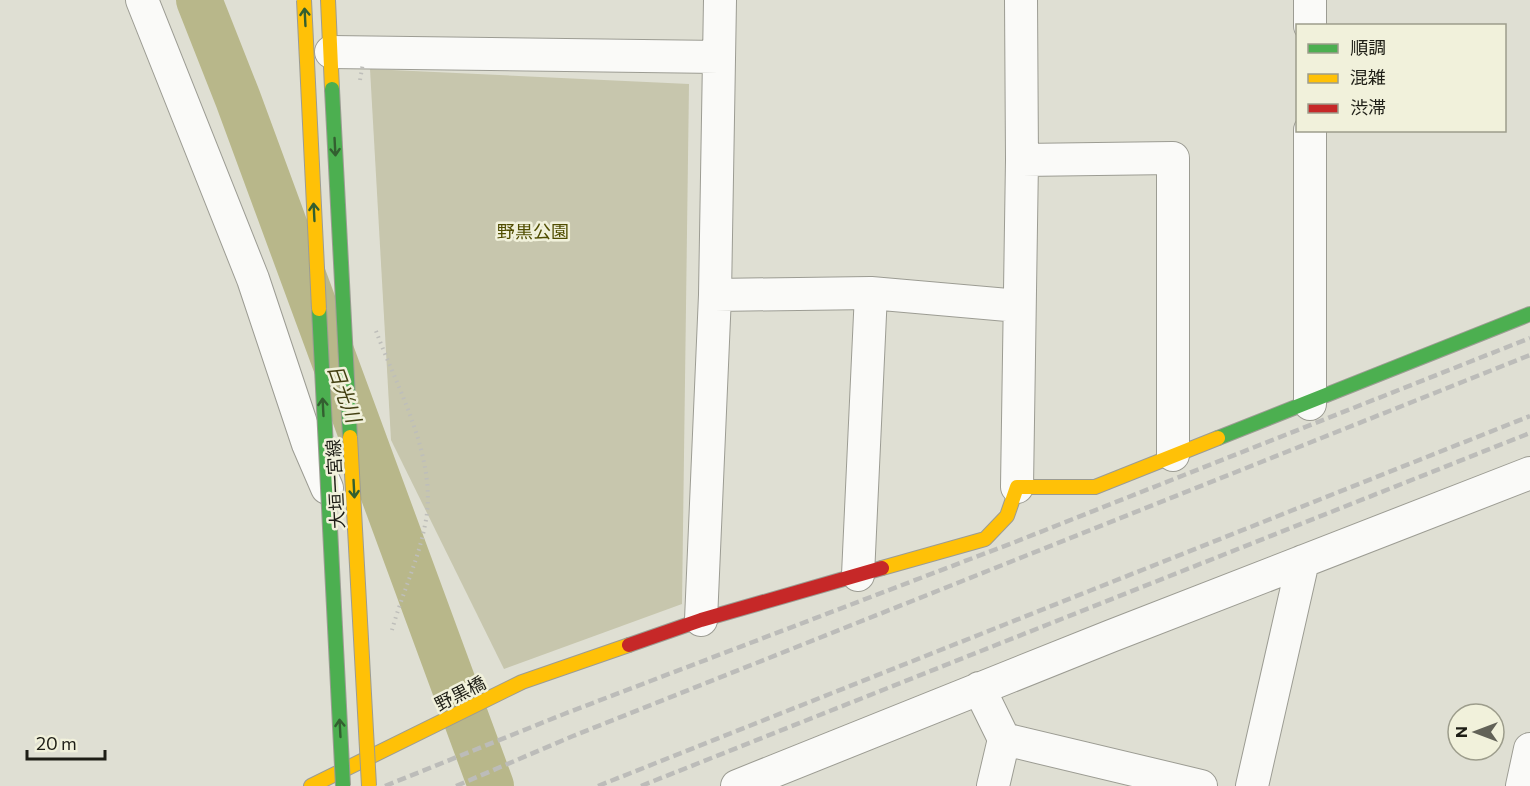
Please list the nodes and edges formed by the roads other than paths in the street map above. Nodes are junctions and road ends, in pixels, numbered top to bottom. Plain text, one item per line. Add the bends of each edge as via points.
1 (142, 0) edge
2 (304, 0) edge
3 (327, 0) edge
4 (720, 0) edge
5 (1021, 0) edge
6 (1310, 0) edge
7 (1310, 24) edge
8 (331, 52) junction
9 (719, 57) junction
10 (1310, 132) edge
11 (1022, 159) junction
12 (871, 293) junction
13 (715, 295) junction
14 (1019, 306) junction
15 (1530, 314) edge
16 (1310, 404) junction
17 (1173, 455) junction
18 (1530, 473) edge
19 (1017, 487) junction
20 (1303, 561) junction
21 (858, 575) junction
22 (701, 620) junction
23 (979, 688) junction
24 (1004, 740) junction
25 (1530, 749) edge
26 (356, 779) edge
27 (311, 786) edge
28 (737, 786) edge
29 (993, 786) edge
30 (1201, 786) edge
31 (1252, 786) edge
32 (1522, 786) edge

1 - 26 street via 253,279 308,444 340,520 345,542
26 -> 2 main road, 大垣一宮線, bridge
3 - 8 main road, 大垣一宮線
4 - 9 street
5 - 11 street
6 - 7 street
8 - 9 street
8 -> 26 main road, 大垣一宮線, bridge
9 - 13 street
10 - 16 street
11 - 14 street
11 - 17 street via 1173,158
12 - 13 street
12 - 14 street
12 - 21 street
13 - 22 street
14 - 19 street
15 - 16 main road
16 - 17 main road
17 - 19 main road via 1095,487
18 - 20 street
19 - 21 main road, 野黒橋 via 1007,516 985,539
20 - 23 street
20 - 31 street
21 - 22 main road, 野黒橋
22 - 26 main road, 野黒橋 via 522,682 415,736
23 - 24 street
23 - 28 street
24 - 29 street
24 - 30 street
25 - 32 street
26 - 27 main road, 野黒橋

